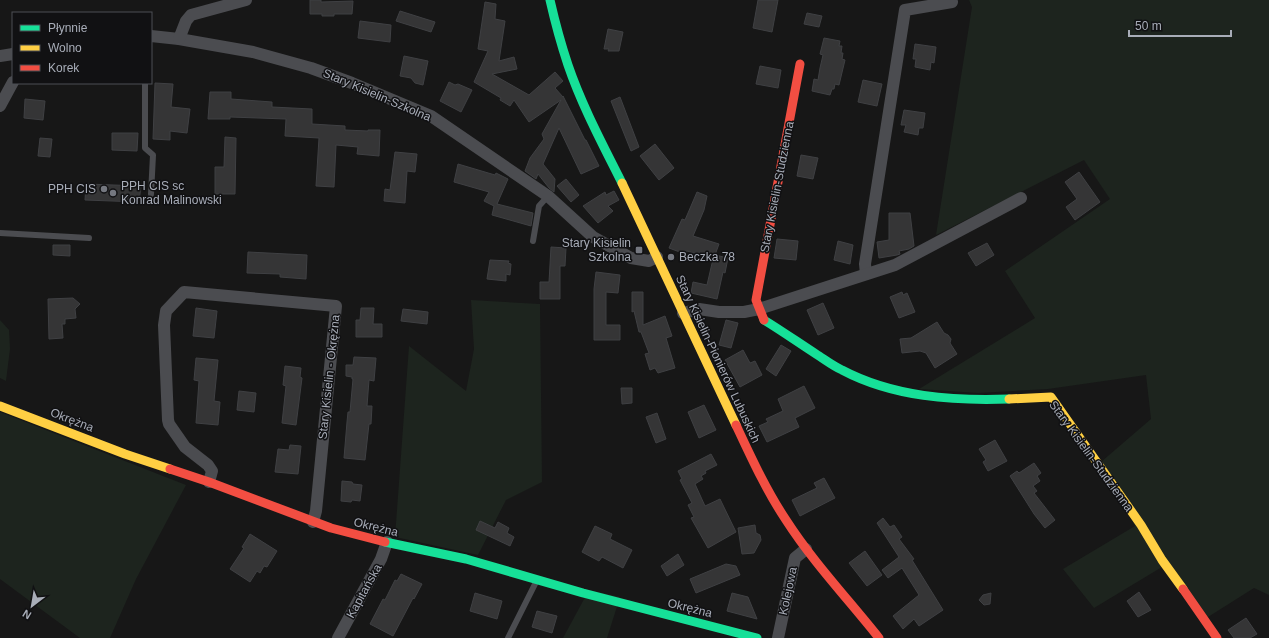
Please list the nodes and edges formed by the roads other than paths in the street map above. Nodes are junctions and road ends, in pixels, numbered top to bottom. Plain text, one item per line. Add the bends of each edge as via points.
1 (246, 0) edge
2 (550, 0) edge
3 (952, 2) dead end
4 (152, 36) edge
5 (179, 38) junction
6 (12, 54) edge
7 (0, 56) edge
8 (800, 64) dead end
9 (12, 84) edge
10 (145, 84) edge
11 (0, 106) edge
12 (151, 194) dead end
13 (548, 196) junction
14 (1021, 198) dead end
15 (0, 233) edge
16 (89, 238) dead end
17 (533, 241) dead end
18 (656, 257) junction
19 (866, 274) junction
20 (759, 309) junction
21 (683, 313) junction
22 (0, 406) edge
23 (209, 482) junction
24 (313, 522) junction
25 (387, 542) junction
26 (806, 549) junction
27 (537, 580) junction
28 (338, 638) edge
29 (508, 638) edge
30 (757, 638) edge
31 (778, 638) edge
32 (879, 638) edge
33 (1217, 638) edge

1 - 5 street via 191,15
2 - 18 street, Stary Kisielin-Pionierów Lubuskich via 561,45 581,98
3 - 19 street via 904,10 865,264
4 - 5 street, Stary Kisielin-Szkolna
5 - 13 street, Stary Kisielin-Szkolna via 252,52 310,68 431,116
6 - 7 street
8 - 20 street, Stary Kisielin-Studzienna via 756,300
9 - 11 street
10 - 12 lane via 145,148 153,155
13 - 17 lane via 539,206
13 - 18 street, Stary Kisielin-Szkolna via 593,237 631,258 649,260
14 - 19 street via 904,261
15 - 16 lane
18 - 21 street, Stary Kisielin-Pionierów Lubuskich
19 - 20 street
20 - 21 street via 719,312 699,308
20 - 33 street, Stary Kisielin-Studzienna via 764,320 841,370 871,383 941,398 979,400 1051,397
21 - 26 street, Stary Kisielin-Pionierów Lubuskich via 770,495
22 - 23 street, Okrężna via 125,454
23 - 24 street, Okrężna
23 - 24 street, Stary Kisielin - Okrężna via 212,471 208,465 185,447 169,424 164,325 166,311 184,292 336,306
24 - 25 street, Okrężna
25 - 27 street, Okrężna via 466,559
25 - 28 street, Kapitańska via 381,559
26 - 31 street, Kolejowa via 795,558
26 - 32 street, Stary Kisielin-Pionierów Lubuskich
27 - 29 lane
27 - 30 street, Okrężna

